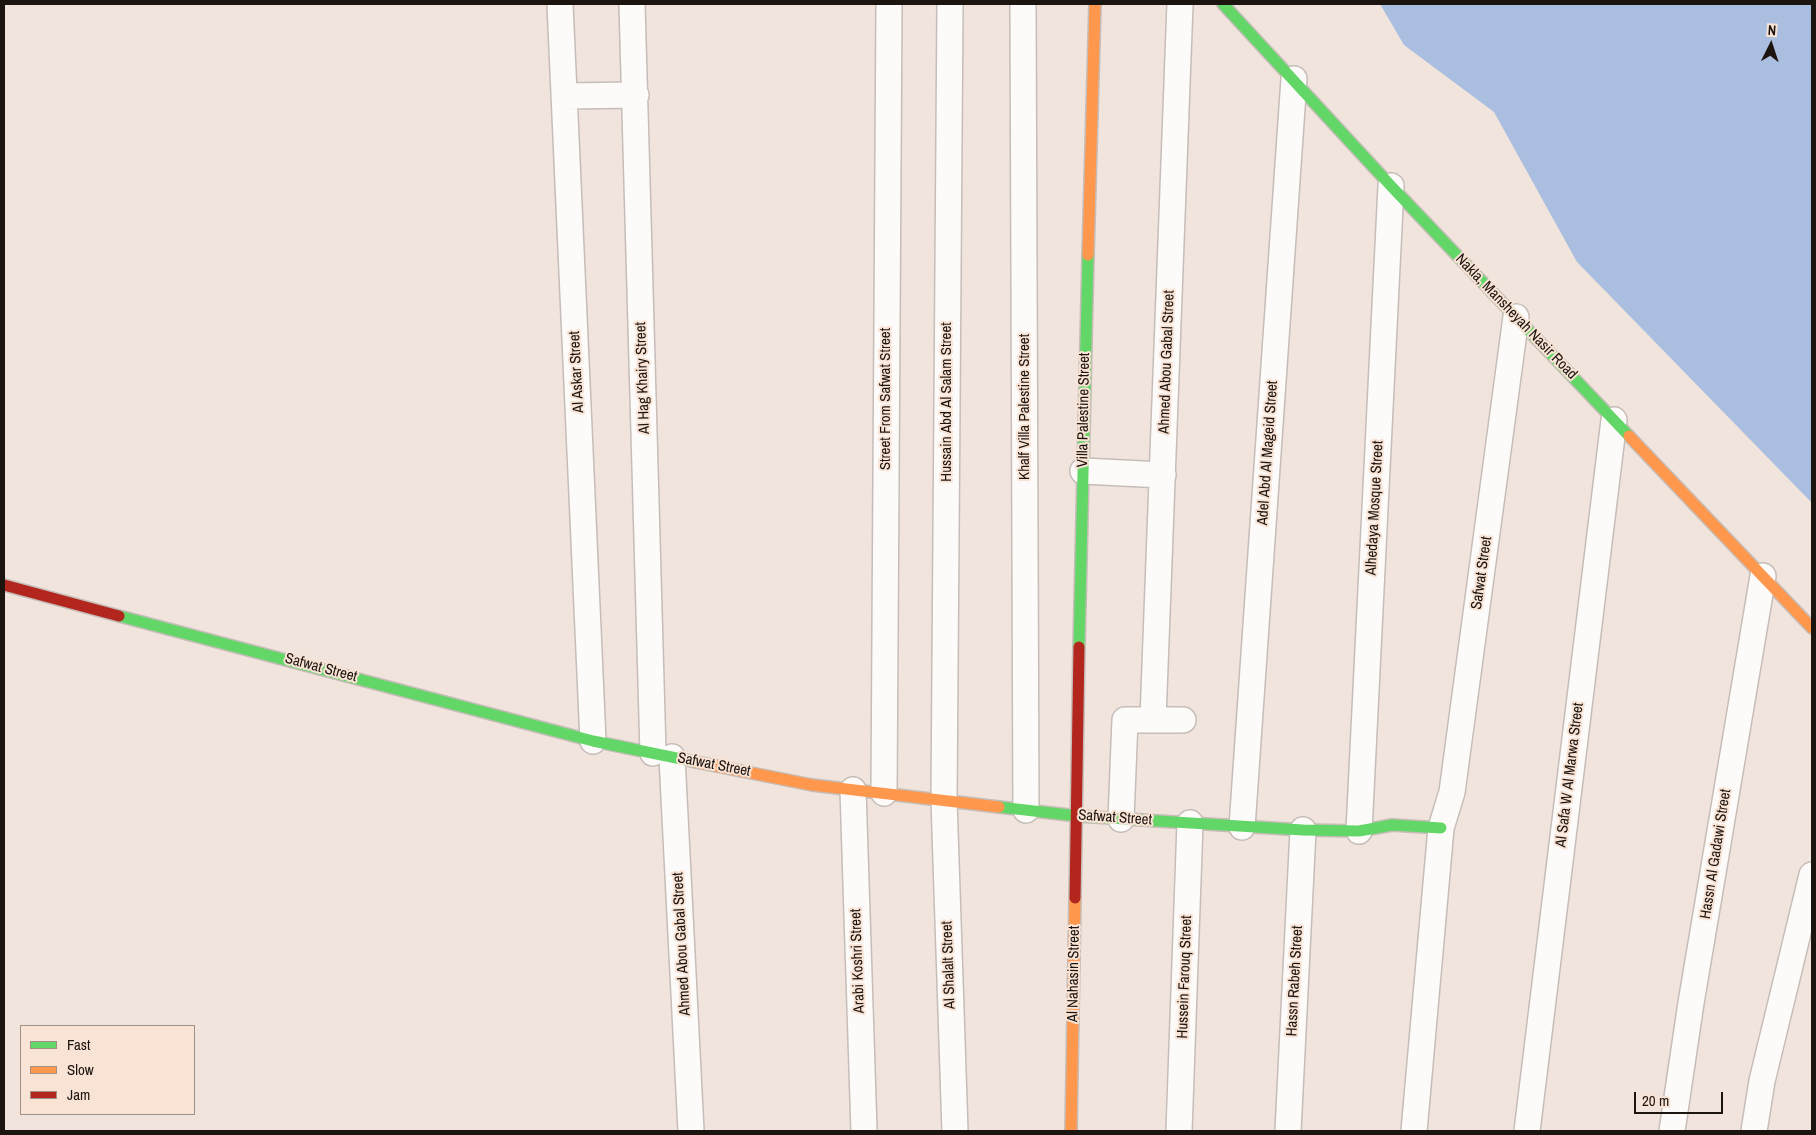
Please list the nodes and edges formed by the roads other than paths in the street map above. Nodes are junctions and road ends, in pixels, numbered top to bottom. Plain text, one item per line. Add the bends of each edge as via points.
1 (560, 4) edge
2 (632, 4) edge
3 (889, 4) edge
4 (950, 4) edge
5 (1023, 4) edge
6 (1095, 4) edge
7 (1180, 4) edge
8 (1223, 4) edge
9 (1294, 79) junction
10 (636, 95) junction
11 (564, 96) junction
12 (1391, 186) junction
13 (1516, 318) junction
14 (1614, 420) junction
15 (1083, 471) junction
16 (1163, 475) junction
17 (1763, 576) junction
18 (4, 585) edge
19 (1812, 628) edge
20 (1153, 719) junction
21 (1183, 720) dead end
22 (593, 741) junction
23 (663, 755) junction
24 (852, 790) junction
25 (884, 794) junction
26 (944, 800) junction
27 (1026, 810) junction
28 (1078, 816) junction
29 (1121, 819) junction
30 (1190, 823) junction
31 (1242, 827) junction
32 (1442, 828) junction
33 (1302, 830) junction
34 (1359, 831) junction
35 (1812, 875) edge
36 (691, 1131) edge
37 (864, 1131) edge
38 (955, 1131) edge
39 (1071, 1131) edge
40 (1179, 1131) edge
41 (1288, 1131) edge
42 (1414, 1131) edge
43 (1527, 1131) edge
44 (1672, 1131) edge
45 (1754, 1131) edge

1 - 11 street, Al Askar Street
2 - 10 street, Al Hag Khairy Street
3 - 25 street, Street From Safwat Street
4 - 26 street, Hussain Abd Al Salam Street
5 - 27 street, Khalf Villa Palestine Street
6 - 15 street, Villa Palestine Street
7 - 16 street, Ahmed Abou Gabal Street
8 - 9 street, Nakla, Mansheyah Nasir Road
9 - 12 street, Nakla, Mansheyah Nasir Road
9 - 31 street, Adel Abd Al Mageid Street
10 - 11 street
10 - 23 street, Al Hag Khairy Street
11 - 22 street, Al Askar Street
12 - 13 street, Nakla, Mansheyah Nasir Road
12 - 34 street, Alhedaya Mosque Street
13 - 14 street, Nakla, Mansheyah Nasir Road
13 - 32 street, Safwat Street via 1452,792
14 - 17 street, Nakla, Mansheyah Nasir Road
14 - 43 street, Al Safa W Al Marwa Street
15 - 16 street
15 - 28 street, Villa Palestine Street
16 - 20 street, Ahmed Abou Gabal Street
17 - 19 street, Nakla, Mansheyah Nasir Road
17 - 44 street, Hassn Al Gadawi Street
18 - 22 street, Safwat Street
20 - 21 street
20 - 29 street via 1127,720 1124,723
22 - 23 street, Safwat Street
23 - 24 street, Safwat Street
23 - 36 street, Ahmed Abou Gabal Street
24 - 25 street, Safwat Street
24 - 37 street, Arabi Koshri Street
25 - 26 street, Safwat Street
26 - 27 street, Safwat Street
26 - 38 street, Al Shalalt Street
27 - 28 street, Safwat Street
28 - 29 street, Safwat Street
28 - 39 street, Al Nahasin Street
29 - 30 street, Safwat Street
30 - 31 street, Safwat Street
30 - 40 street, Hussein Farouq Street
31 - 33 street, Safwat Street
32 - 34 street, Safwat Street via 1392,825
32 - 42 street, Safwat Street
33 - 34 street, Safwat Street
33 - 41 street, Hassn Rabeh Street
35 - 45 street via 1762,1081

